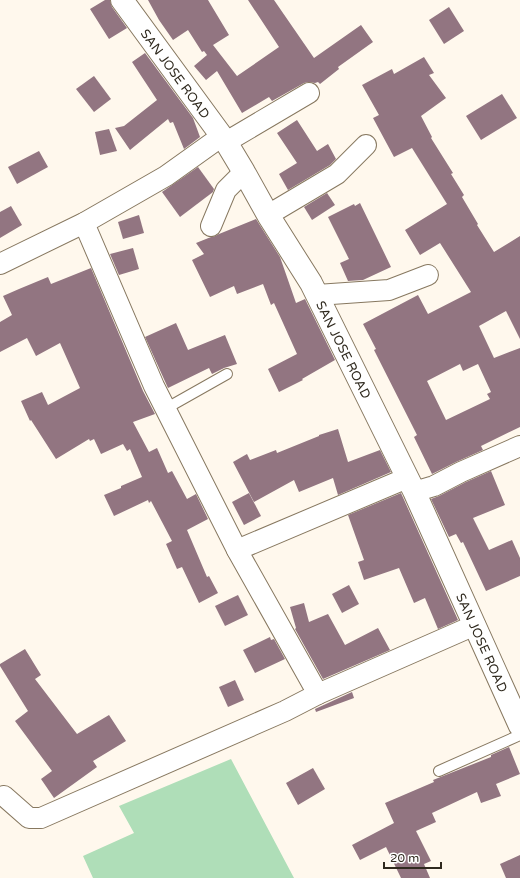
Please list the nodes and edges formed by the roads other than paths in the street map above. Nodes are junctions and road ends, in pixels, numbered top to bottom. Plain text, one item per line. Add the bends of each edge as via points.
1 (122, 0) edge
2 (309, 94) dead end
3 (224, 139) junction
4 (366, 145) dead end
5 (244, 172) junction
6 (268, 215) junction
7 (84, 223) junction
8 (211, 226) dead end
9 (0, 264) edge
10 (428, 275) dead end
11 (317, 295) junction
12 (227, 374) dead end
13 (165, 409) junction
14 (520, 446) edge
15 (410, 484) junction
16 (237, 550) junction
17 (475, 625) junction
18 (318, 694) junction
19 (520, 726) edge
20 (520, 735) edge
21 (439, 771) dead end
22 (4, 796) dead end

1 - 3 street, SAN JOSE ROAD
2 - 3 street
3 - 5 street, SAN JOSE ROAD
3 - 7 street
4 - 6 street via 337,174
5 - 6 street, SAN JOSE ROAD
5 - 8 street via 226,190
6 - 11 street, SAN JOSE ROAD
7 - 9 street
7 - 13 street
10 - 11 street via 389,290
11 - 15 street, SAN JOSE ROAD
12 - 13 lane
13 - 16 street
14 - 15 street via 434,486
15 - 16 street
15 - 17 street, SAN JOSE ROAD
16 - 18 street
17 - 18 street
17 - 19 street, SAN JOSE ROAD
18 - 22 street via 285,711 41,818 29,818
20 - 21 lane

